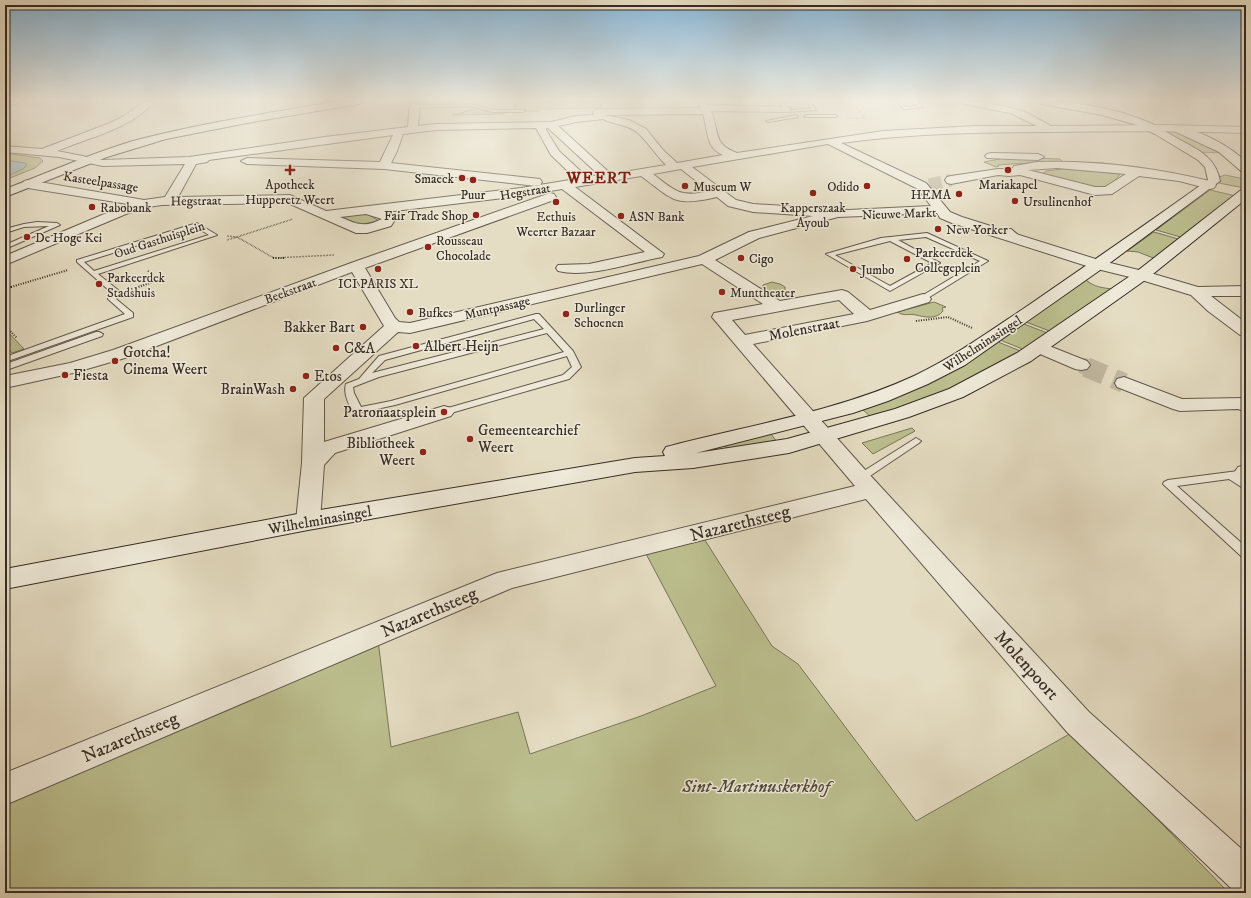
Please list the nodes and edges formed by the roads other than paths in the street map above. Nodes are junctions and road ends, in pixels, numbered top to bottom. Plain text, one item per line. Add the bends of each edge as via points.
1 (69, 143) edge
2 (123, 143) edge
3 (141, 143) edge
4 (304, 143) edge
5 (395, 143) edge
6 (549, 143) edge
7 (568, 143) edge
8 (652, 143) edge
9 (715, 143) edge
10 (818, 143) edge
11 (833, 143) edge
12 (1179, 143) edge
13 (1210, 143) edge
14 (5, 149) edge
15 (43, 153) junction
16 (991, 156) dead end
17 (74, 157) junction
18 (738, 157) junction
19 (87, 160) junction
20 (193, 160) junction
21 (384, 166) junction
22 (680, 166) junction
23 (1018, 170) junction
24 (1246, 170) edge
25 (643, 172) junction
26 (1135, 172) junction
27 (1220, 173) junction
28 (609, 178) junction
29 (1180, 178) junction
30 (951, 180) tunnel mouth
31 (585, 182) junction
32 (5, 183) edge
33 (28, 184) junction
34 (568, 187) junction
35 (5, 193) edge
36 (719, 193) junction
37 (1246, 193) edge
38 (170, 200) junction
39 (146, 203) junction
40 (941, 209) junction
41 (366, 210) junction
42 (835, 214) junction
43 (324, 215) junction
44 (1009, 230) dead end
45 (5, 231) edge
46 (891, 239) junction
47 (1022, 241) junction
48 (5, 247) edge
49 (704, 259) junction
50 (5, 261) edge
51 (663, 261) junction
52 (1098, 265) junction
53 (356, 266) junction
54 (563, 268) dead end
55 (94, 273) junction
56 (1142, 275) junction
57 (1246, 291) edge
58 (1197, 292) junction
59 (923, 299) joint
60 (778, 307) junction
61 (867, 316) junction
62 (394, 326) junction
63 (549, 330) junction
64 (1246, 331) edge
65 (99, 334) dead end
66 (741, 341) junction
67 (1039, 347) junction
68 (570, 353) junction
69 (5, 360) edge
70 (1081, 365) tunnel mouth
71 (5, 366) edge
72 (361, 381) junction
73 (5, 382) edge
74 (1124, 383) tunnel mouth
75 (1246, 406) edge
76 (444, 412) joint
77 (809, 418) junction
78 (826, 436) junction
79 (916, 441) dead end
80 (313, 463) junction
81 (635, 465) junction
82 (1242, 476) edge
83 (866, 484) junction
84 (308, 521) junction
85 (1246, 554) edge
86 (5, 579) edge
87 (5, 789) edge
88 (1246, 876) edge

1 - 15 street
2 - 17 street
3 - 19 street
4 - 20 street
5 - 21 street
6 - 31 street via 555,153
7 - 28 street
8 - 22 street, Nieuwe Markt via 659,152
9 - 18 street via 722,152
10 - 18 street
11 - 40 street via 925,186
12 - 27 street via 1192,150
13 - 24 street via 1236,157
14 - 15 street
15 - 17 street
16 - 29 street via 1103,160
17 - 19 street
17 - 32 street
18 - 22 street
19 - 20 street via 103,163
19 - 33 street
20 - 21 street
20 - 38 street
21 - 34 street
22 - 25 street
22 - 36 street, Nieuwe Markt
23 - 26 street via 1034,165
23 - 26 street via 1095,191 1108,191
23 - 30 street
24 - 27 street
25 - 28 street
25 - 36 street via 683,198
26 - 29 street
27 - 29 street
27 - 52 street, Wilhelminasingel
28 - 31 street
31 - 34 street
33 - 35 street
33 - 39 street, Kasteelpassage
34 - 41 street, Hegstraat
34 - 51 street
34 - 53 street, Beekstraat
36 - 42 street, Nieuwe Markt via 732,203 753,208
37 - 56 street, Wilhelminasingel
38 - 39 street, Hegstraat
38 - 43 street, Hegstraat via 290,199
39 - 50 street, Hegstraat via 121,211
40 - 42 street, Nieuwe Markt
40 - 47 street, Nieuwe Markt via 945,215 957,220
41 - 43 street, Hegstraat
41 - 43 street, Hegstraat via 389,218 386,223 367,229 356,229
42 - 49 street, Muntpassage via 754,235
44 - 47 lane
45 - 48 lane via 29,224 57,225
46 - 46 lane via 881,240 829,254 890,289 937,263
46 - 59 lane via 927,235 985,261
47 - 52 street, Nieuwe Markt
49 - 51 street, Muntpassage
49 - 60 street
51 - 54 street
51 - 62 street, Muntpassage via 410,328
52 - 56 street, Nieuwe Markt
52 - 77 street, Wilhelminasingel via 958,362 881,397
53 - 62 street via 388,321
53 - 73 street, Beekstraat via 119,354 73,368
55 - 55 lane, Oud Gasthuisplein via 79,261 197,225 214,235
55 - 69 lane via 115,292 112,299 130,315
56 - 58 street, Nieuwe Markt
56 - 67 street, Wilhelminasingel
57 - 58 street
58 - 64 street
59 - 61 street, Molenstraat
60 - 61 street, Molenstraat via 842,295
60 - 66 street, Molenstraat via 720,317
61 - 66 street, Molenstraat
62 - 80 street via 314,398
63 - 68 lane
63 - 72 lane
63 - 72 lane via 536,316 463,335 382,358
65 - 71 lane
66 - 77 street, Molenstraat
67 - 70 street
67 - 78 street, Wilhelminasingel via 956,393 902,413
68 - 72 lane via 392,403 358,410 349,393 349,386
68 - 76 lane via 577,367 566,377
74 - 75 street via 1180,405 1243,403
76 - 80 street via 328,448
77 - 78 street, Molenstraat
77 - 81 street, Wilhelminasingel via 686,448
78 - 81 street, Wilhelminasingel via 789,446 693,461
78 - 83 street, Molenpoort
79 - 83 lane
80 - 84 street
81 - 84 street, Wilhelminasingel
82 - 85 lane via 1168,484
83 - 87 street, Nazarethsteeg via 767,517 506,580
83 - 88 street, Molenpoort via 1078,722
84 - 86 street, Wilhelminasingel

